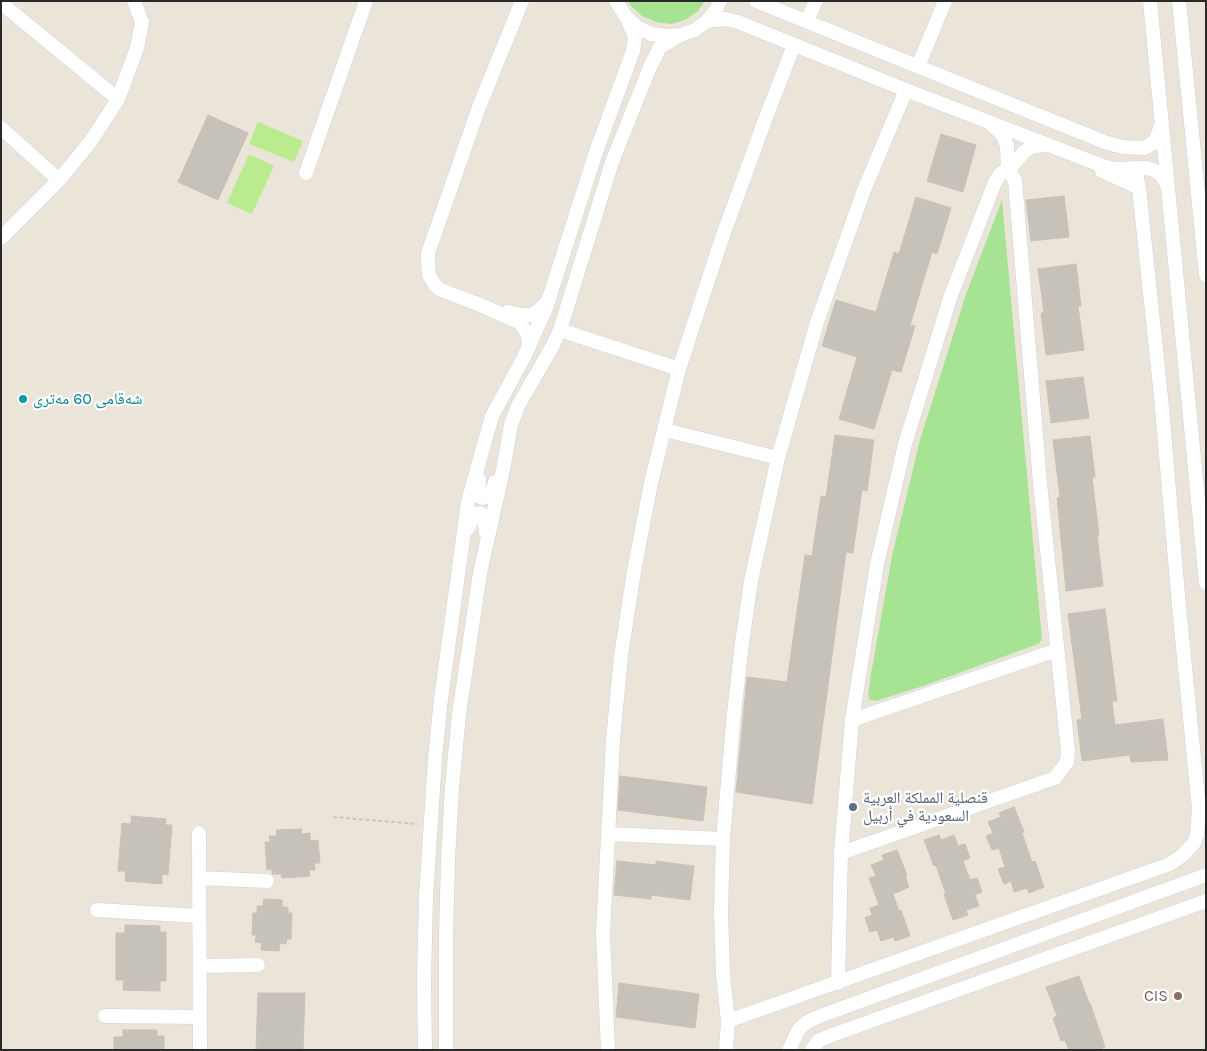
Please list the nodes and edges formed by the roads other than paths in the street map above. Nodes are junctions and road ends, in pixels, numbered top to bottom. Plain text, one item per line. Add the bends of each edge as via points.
1 (134, 1) edge
2 (366, 1) edge
3 (522, 1) edge
4 (720, 1) edge
5 (756, 1) edge
6 (816, 1) edge
7 (945, 1) edge
8 (1150, 1) edge
9 (1180, 1) edge
10 (616, 2) edge
11 (1, 3) edge
12 (626, 17) junction
13 (707, 21) junction
14 (807, 21) junction
15 (681, 35) junction
16 (794, 45) junction
17 (918, 66) junction
18 (906, 90) junction
19 (118, 99) junction
20 (1162, 121) junction
21 (989, 122) junction
22 (1, 128) edge
23 (1107, 143) junction
24 (1048, 145) junction
25 (1133, 148) junction
26 (1066, 152) junction
27 (1095, 163) junction
28 (1132, 168) junction
29 (1008, 170) junction
30 (306, 172) dead end
31 (59, 180) junction
32 (1139, 188) junction
33 (1168, 188) junction
34 (1, 238) edge
35 (1206, 275) edge
36 (548, 301) junction
37 (483, 306) junction
38 (560, 330) junction
39 (528, 348) junction
40 (679, 369) junction
41 (665, 430) junction
42 (482, 451) junction
43 (505, 455) junction
44 (778, 458) junction
45 (1200, 471) edge
46 (464, 539) junction
47 (486, 546) junction
48 (1206, 583) edge
49 (1057, 650) junction
50 (852, 720) junction
51 (199, 833) dead end
52 (608, 834) junction
53 (723, 840) junction
54 (841, 853) junction
55 (1206, 875) edge
56 (199, 878) junction
57 (267, 881) dead end
58 (1206, 901) edge
59 (97, 910) dead end
60 (199, 916) junction
61 (258, 965) dead end
62 (200, 966) junction
63 (838, 983) junction
64 (105, 1016) dead end
65 (200, 1018) junction
66 (728, 1021) junction
67 (200, 1050) edge
68 (425, 1050) edge
69 (446, 1050) edge
70 (608, 1050) edge
71 (726, 1050) edge
72 (789, 1050) edge
73 (812, 1050) edge

1 - 19 street via 142,22 137,48
2 - 30 street
3 - 37 street via 478,107 428,253 429,275 434,285
4 - 13 street
5 - 14 street
6 - 14 street
7 - 17 street
8 - 20 street
9 - 35 street
10 - 12 street
11 - 19 street
12 - 15 street via 651,34
12 - 36 street via 635,37 633,51 596,152
13 - 15 street
13 - 16 street via 726,19 738,22
14 - 17 street
15 - 38 street via 660,47 650,66 612,162
16 - 18 street
16 - 40 street via 722,238
17 - 23 street
18 - 21 street
18 - 44 street via 841,253 817,322
19 - 31 street via 91,141
20 - 25 street via 1155,142 1144,148
20 - 33 street
21 - 24 street
21 - 29 street via 1003,135
22 - 31 street
23 - 25 street
23 - 27 street via 1113,150 1112,156 1106,162
24 - 26 street
24 - 29 street via 1030,148
25 - 28 street via 1122,158 1123,164
26 - 27 street
26 - 32 street
27 - 28 street via 1114,169
28 - 32 street
28 - 33 street via 1159,172
29 - 49 street via 1016,180
29 - 50 street via 1001,173 995,182 950,298 905,444 877,564
31 - 34 street
32 - 63 street via 1199,809 1198,835 1189,849 1170,864
33 - 45 street
36 - 37 street via 538,311 526,316
36 - 39 street
37 - 39 street via 520,323 528,336
38 - 40 street
38 - 43 street via 518,406
39 - 42 street via 492,416
40 - 41 street
41 - 44 street
41 - 52 street via 651,483 621,656
42 - 43 street via 478,496 483,498 490,494
42 - 46 street via 468,502
43 - 47 street
44 - 53 street via 751,581 742,643
45 - 48 street
46 - 47 street via 475,514 480,513 484,516
46 - 68 street via 439,709 430,825 424,963
47 - 69 street via 469,642 452,787 446,937
49 - 50 street
49 - 54 street via 1068,751 1066,762 1055,778
50 - 54 street
51 - 56 street
52 - 53 street
52 - 70 street via 604,933
53 - 66 street via 721,911
54 - 63 street
55 - 72 street via 820,1016 799,1029
56 - 57 street
56 - 60 street
58 - 73 street via 832,1035 818,1041
59 - 60 street
60 - 62 street
61 - 62 street
62 - 65 street
63 - 66 street
64 - 65 street
65 - 67 street
66 - 71 street

